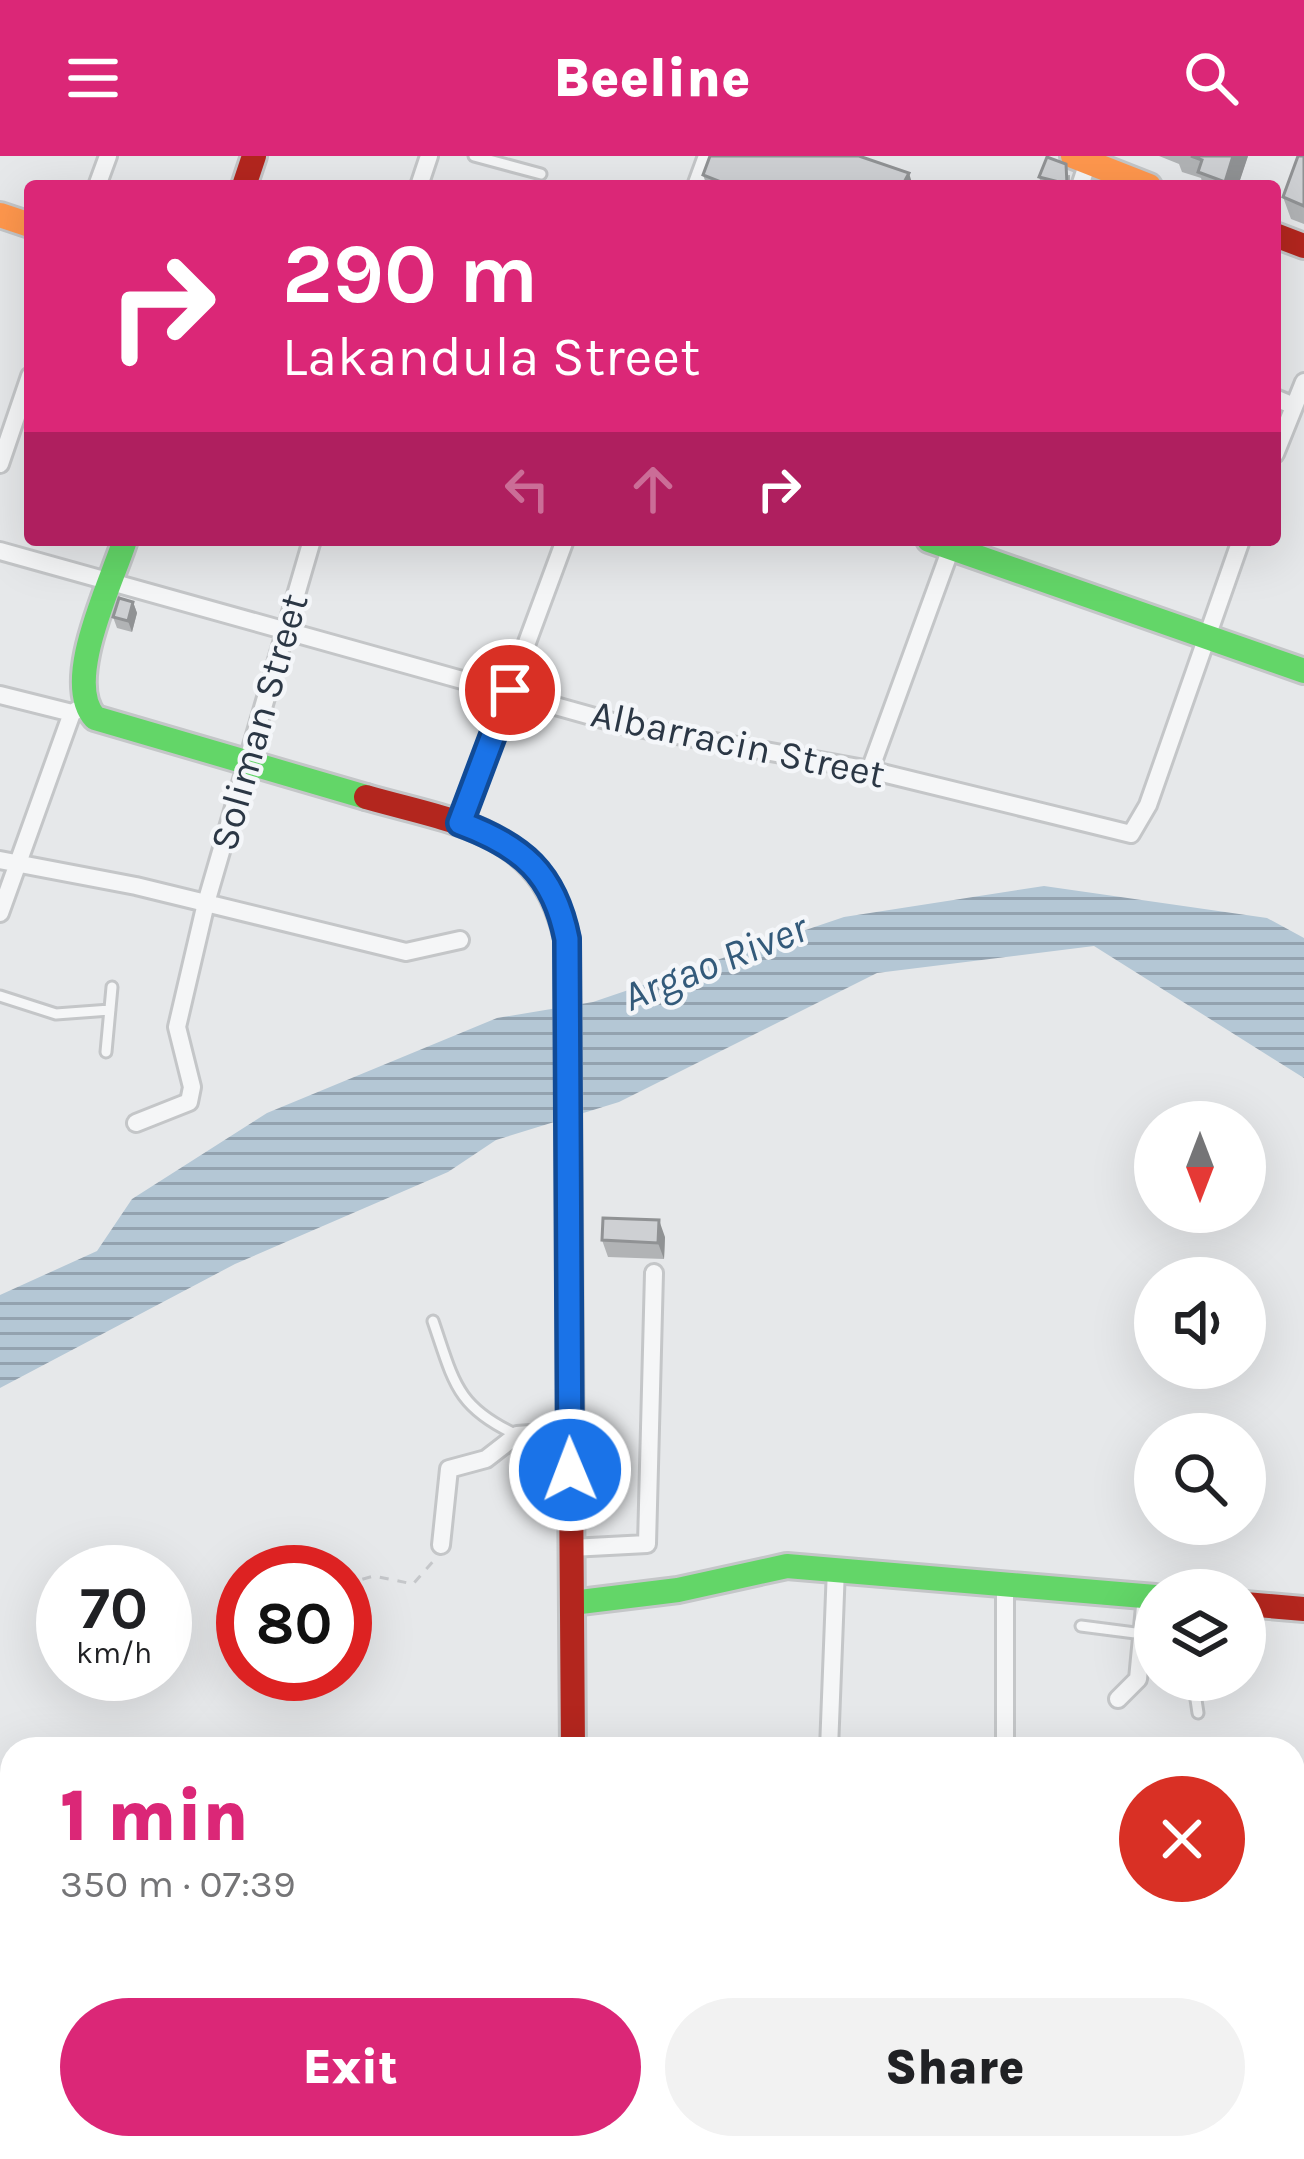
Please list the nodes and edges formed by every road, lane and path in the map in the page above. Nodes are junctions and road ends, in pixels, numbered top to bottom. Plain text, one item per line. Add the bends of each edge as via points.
1 (473, 156) edge
2 (1080, 168) edge
3 (541, 174) dead end
4 (1126, 180) edge
5 (1304, 382) edge
6 (24, 394) edge
7 (1281, 401) edge
8 (1294, 406) junction
9 (1281, 439) edge
10 (0, 464) edge
11 (123, 546) edge
12 (310, 546) edge
13 (563, 546) edge
14 (944, 546) edge
15 (953, 546) edge
16 (1239, 546) edge
17 (0, 551) edge
18 (110, 586) junction
19 (285, 635) junction
20 (1204, 636) junction
21 (1304, 670) edge
22 (510, 690) junction
23 (0, 694) edge
24 (78, 710) junction
25 (247, 764) junction
26 (870, 770) junction
27 (460, 823) junction
28 (9, 861) edge
29 (206, 903) junction
30 (0, 914) edge
31 (460, 940) dead end
32 (112, 987) dead end
33 (0, 996) edge
34 (110, 1010) junction
35 (106, 1052) dead end
36 (136, 1123) dead end
37 (654, 1273) dead end
38 (433, 1322) dead end
39 (569, 1431) junction
40 (518, 1435) junction
41 (441, 1545) joint
42 (572, 1548) junction
43 (836, 1568) junction
44 (372, 1577) edge
45 (1005, 1584) junction
46 (1134, 1596) edge
47 (572, 1603) junction
48 (1266, 1606) edge
49 (1304, 1609) edge
50 (1081, 1626) dead end
51 (1134, 1628) edge
52 (1134, 1687) edge
53 (1118, 1699) dead end
54 (1196, 1701) edge
55 (1198, 1713) dead end
56 (573, 1737) edge
57 (829, 1737) edge
58 (1005, 1737) edge

1 - 3 lane
2 - 4 main road
5 - 8 street
6 - 10 street
7 - 8 street
8 - 9 street
11 - 18 main road
12 - 19 street, Soliman Street
13 - 22 street
14 - 26 street
15 - 20 main road
16 - 20 street
17 - 18 street, Albarracin Street
18 - 19 street, Albarracin Street
18 - 24 main road via 80,677
19 - 22 street, Albarracin Street
19 - 25 street, Soliman Street
20 - 21 main road
20 - 26 street, Albarracin Street via 1131,834
22 - 26 street, Albarracin Street via 627,726
22 - 27 street
23 - 24 street
24 - 25 main road
24 - 28 street
25 - 27 main road
25 - 29 street, Soliman Street
27 - 39 main road via 533,861 561,907 567,939
28 - 29 street
28 - 30 street
29 - 31 street via 406,952
29 - 36 street, Soliman Street via 177,1027 189,1102
32 - 34 lane
33 - 34 lane via 56,1014
34 - 35 lane
37 - 42 street via 647,1544
38 - 40 lane via 457,1390 478,1417
39 - 40 street
39 - 42 main road
40 - 41 street via 486,1460 449,1469
41 - 44 path via 413,1584
42 - 47 main road
43 - 45 main road
43 - 47 main road via 759,1568
43 - 57 street
45 - 46 main road
45 - 58 street
47 - 56 main road
48 - 49 main road
50 - 51 lane
52 - 53 street
54 - 55 lane

